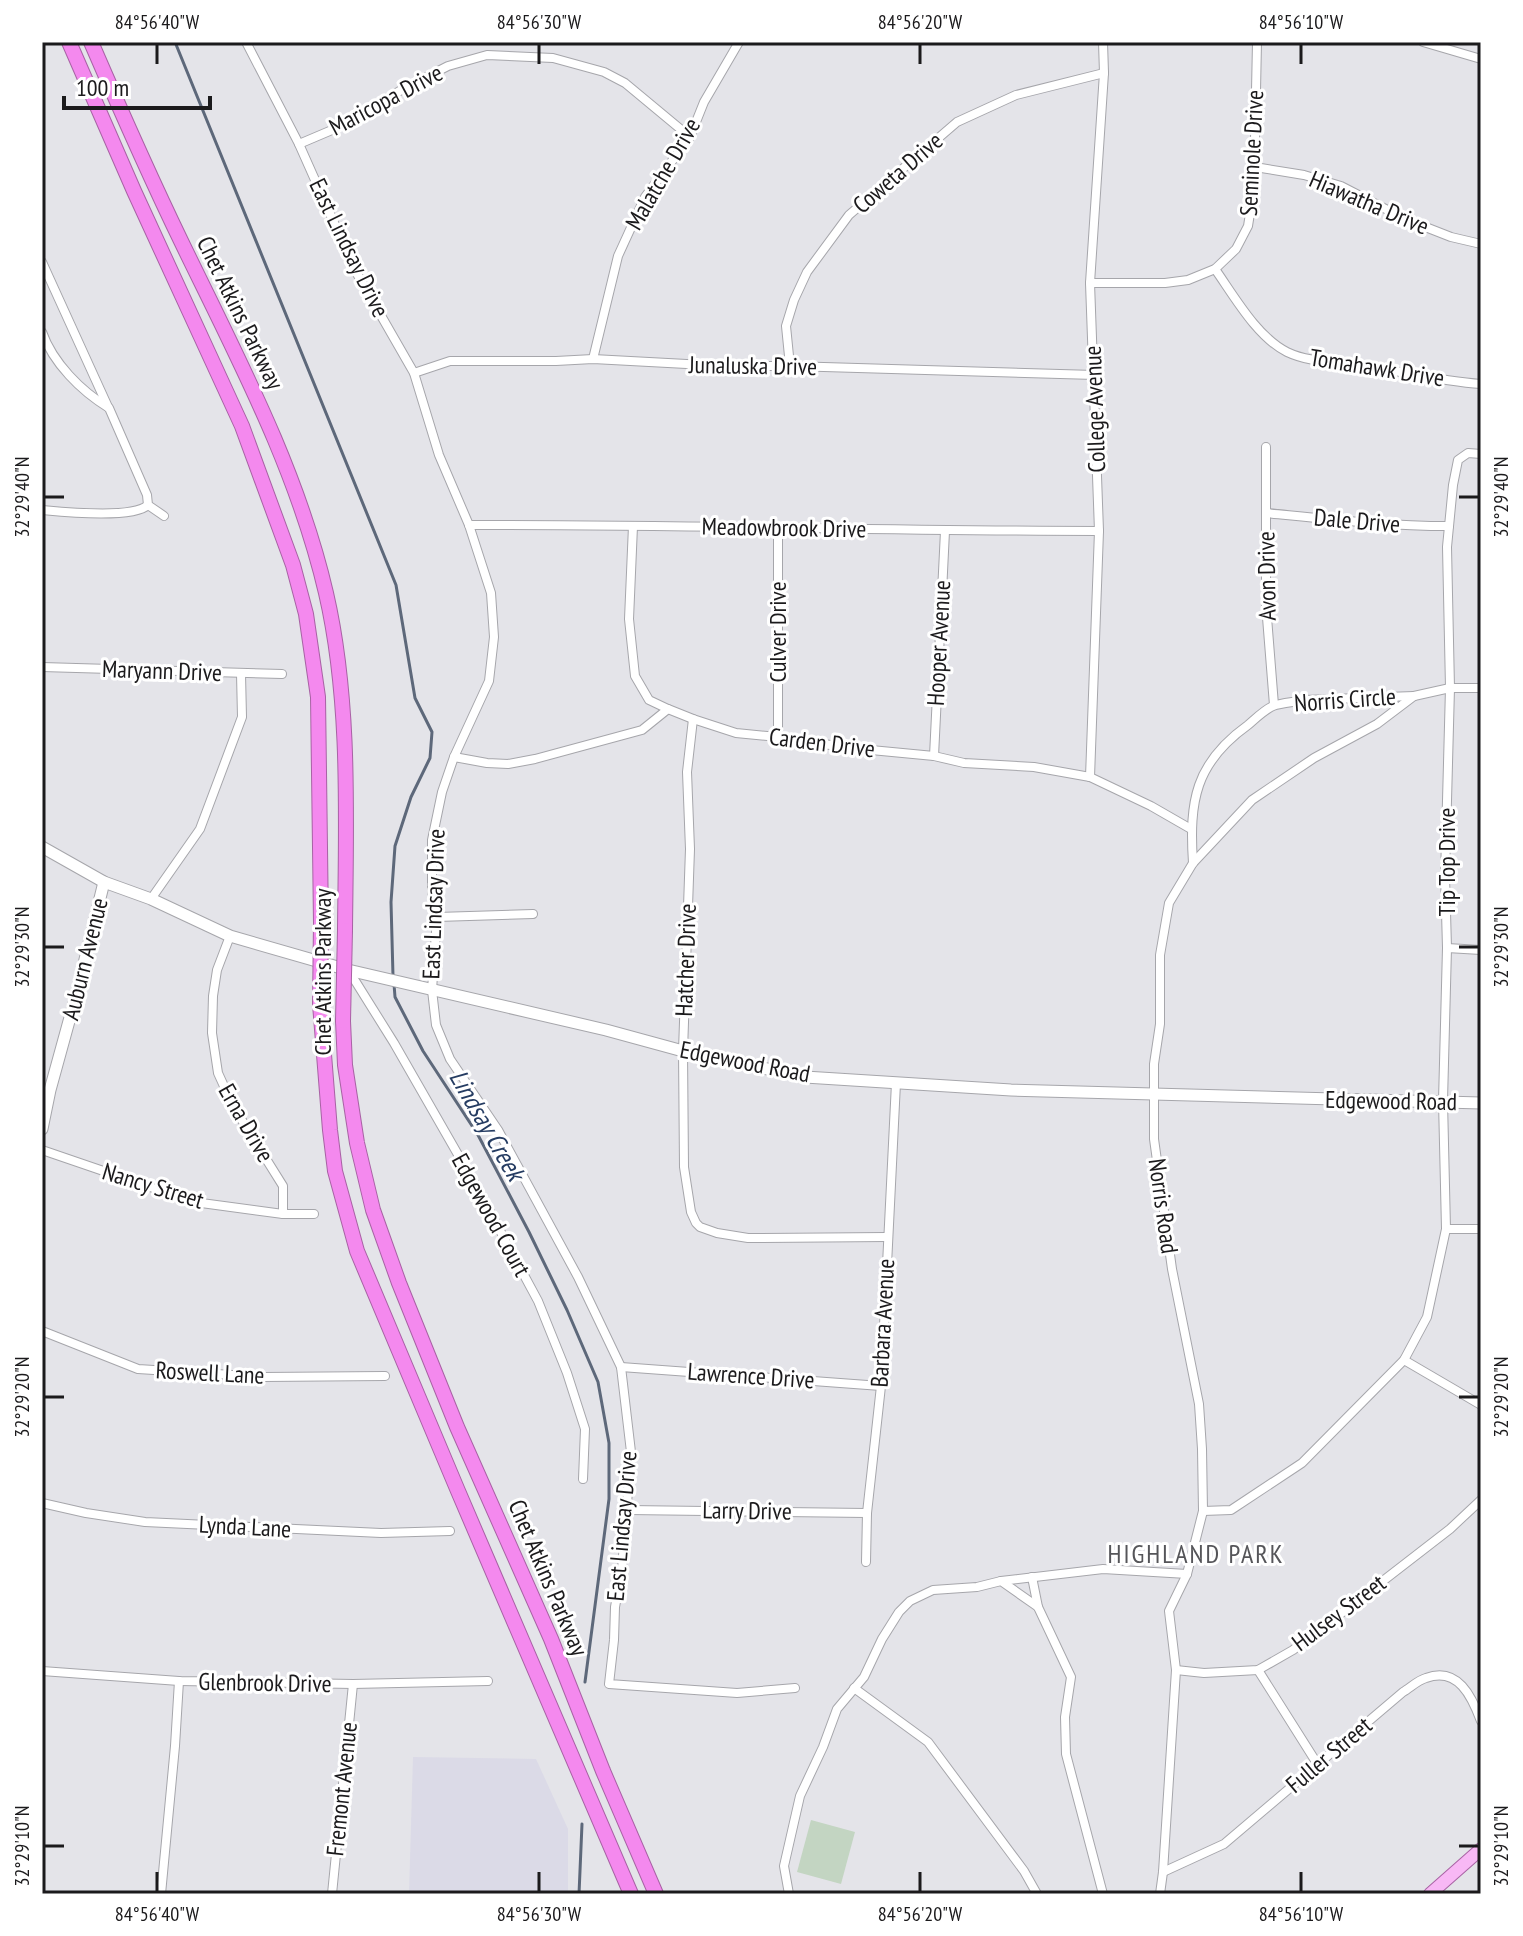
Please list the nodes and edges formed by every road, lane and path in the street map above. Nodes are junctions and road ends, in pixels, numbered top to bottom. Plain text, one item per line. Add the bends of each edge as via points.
1 (69, 42) edge
2 (91, 42) edge
3 (246, 42) edge
4 (739, 42) edge
5 (1103, 42) edge
6 (1257, 42) edge
7 (1423, 42) edge
8 (1481, 59) edge
9 (1104, 73) junction
10 (690, 137) junction
11 (299, 144) junction
12 (1255, 167) junction
13 (1481, 244) edge
14 (42, 262) edge
15 (1215, 269) junction
16 (1090, 283) junction
17 (42, 332) edge
18 (593, 359) junction
19 (790, 366) junction
20 (414, 373) junction
21 (1095, 375) junction
22 (1481, 384) edge
23 (109, 408) junction
24 (1266, 447) dead end
25 (1481, 454) edge
26 (148, 505) junction
27 (42, 510) edge
28 (1266, 513) junction
29 (164, 516) dead end
30 (469, 525) junction
31 (633, 526) junction
32 (1449, 526) junction
33 (778, 527) junction
34 (945, 531) junction
35 (1099, 531) junction
36 (42, 667) edge
37 (241, 674) junction
38 (282, 674) dead end
39 (1450, 688) junction
40 (1481, 688) edge
41 (1414, 696) junction
42 (1274, 705) junction
43 (668, 709) junction
44 (693, 719) junction
45 (778, 737) junction
46 (934, 756) junction
47 (454, 757) junction
48 (1090, 777) junction
49 (1191, 829) junction
50 (42, 847) edge
51 (1193, 863) junction
52 (104, 882) junction
53 (151, 899) junction
54 (533, 914) dead end
55 (437, 917) junction
56 (230, 936) junction
57 (1447, 948) junction
58 (1481, 950) edge
59 (348, 970) junction
60 (432, 990) junction
61 (683, 1051) junction
62 (896, 1083) junction
63 (1153, 1093) junction
64 (1443, 1101) junction
65 (1481, 1103) edge
66 (42, 1129) edge
67 (42, 1150) edge
68 (283, 1214) junction
69 (314, 1214) dead end
70 (1446, 1229) junction
71 (1481, 1229) edge
72 (887, 1237) junction
73 (42, 1331) edge
74 (1404, 1360) junction
75 (621, 1367) junction
76 (385, 1376) dead end
77 (881, 1386) junction
78 (1481, 1405) edge
79 (583, 1479) dead end
80 (1481, 1500) edge
81 (42, 1503) edge
82 (628, 1510) junction
83 (1203, 1511) junction
84 (867, 1513) junction
85 (450, 1531) dead end
86 (866, 1562) dead end
87 (1187, 1574) junction
88 (1032, 1577) junction
89 (1001, 1581) junction
90 (1038, 1607) junction
91 (1176, 1670) junction
92 (1258, 1670) junction
93 (42, 1671) edge
94 (179, 1681) junction
95 (488, 1681) dead end
96 (353, 1684) junction
97 (795, 1688) dead end
98 (854, 1688) junction
99 (1481, 1721) edge
100 (1318, 1765) junction
101 (630, 1831) junction
102 (1481, 1849) edge
103 (1163, 1872) junction
104 (161, 1894) edge
105 (332, 1894) edge
106 (630, 1894) edge
107 (656, 1894) edge
108 (663, 1894) edge
109 (789, 1894) edge
110 (1037, 1894) edge
111 (1103, 1894) edge
112 (1160, 1894) edge
113 (1430, 1894) edge

1 - 106 highway, Chet Atkins Parkway, bridge via 242,426 306,614 318,697 320,1004 330,1130 335,1171 357,1251
2 - 101 highway, Chet Atkins Parkway, bridge via 281,451 312,542 336,648 344,737 345,1065 373,1210 457,1427
3 - 11 street, East Lindsay Drive
4 - 10 street, Malatche Drive
5 - 9 street, College Avenue
6 - 12 street, Seminole Drive
7 - 8 street
9 - 16 street, College Avenue
9 - 19 street, Coweta Drive via 1016,95 957,122 849,215 807,272 794,300 786,326
10 - 11 street, Maricopa Drive via 604,72 553,58 487,55 448,66
10 - 18 street, Malatche Drive via 645,197 618,256
11 - 20 street, East Lindsay Drive via 356,272
12 - 13 street, Hiawatha Drive via 1341,186 1405,219
12 - 15 street, Seminole Drive via 1248,226 1236,249
14 - 23 street
15 - 16 street via 1165,283
15 - 22 street, Tomahawk Drive via 1255,324 1286,352
16 - 21 street, College Avenue
17 - 23 street via 56,358
18 - 19 street, Junaluska Drive
18 - 20 street, Junaluska Drive via 450,361
19 - 21 street, Junaluska Drive
20 - 30 street, East Lindsay Drive via 439,455
21 - 35 street, College Avenue
23 - 26 street
24 - 28 street, Avon Drive
25 - 32 street, Tip Top Drive via 1468,453 1458,460
26 - 27 street via 132,513
26 - 29 street
28 - 32 street, Dale Drive
28 - 42 street, Avon Drive
30 - 31 street, Meadowbrook Drive
30 - 47 street, East Lindsay Drive via 491,593 494,637 489,681
31 - 33 street, Meadowbrook Drive
31 - 43 street via 629,619 635,676 649,700
32 - 39 street, Tip Top Drive
33 - 34 street, Meadowbrook Drive
33 - 45 street, Culver Drive
34 - 35 street, Meadowbrook Drive
34 - 46 street, Hooper Avenue
35 - 48 street, College Avenue
36 - 37 street, Maryann Drive
37 - 38 street, Maryann Drive
37 - 53 street via 242,717 200,829
39 - 40 street, Norris Road
39 - 41 street, Norris Road
39 - 57 street, Tip Top Drive
41 - 42 street, Norris Circle
41 - 51 street, Norris Road via 1252,800
42 - 49 street, Norris Circle via 1230,738 1203,774
43 - 44 street, Carden Drive
43 - 47 street via 642,730 535,759 508,764
44 - 45 street, Carden Drive via 736,733
44 - 61 street, Hatcher Drive via 687,772 690,849
45 - 46 street, Carden Drive
46 - 48 street, Carden Drive
47 - 55 street, East Lindsay Drive via 432,840
48 - 49 street, Carden Drive
49 - 51 street, Norris Circle
50 - 52 street, Edgewood Road
51 - 63 street, Norris Road via 1169,903 1160,955
52 - 53 street, Edgewood Road
52 - 66 street, Auburn Avenue
53 - 56 street, Edgewood Road
54 - 55 street
55 - 60 street, East Lindsay Drive
56 - 59 street, Edgewood Road
56 - 68 street, Erna Drive via 213,996 218,1073 283,1186
57 - 58 street
57 - 64 street, Tip Top Drive
59 - 60 street, Edgewood Road
59 - 79 street, Edgewood Court via 538,1301 585,1429
60 - 61 street, Edgewood Road
60 - 75 street, East Lindsay Drive via 436,1025 450,1059 513,1157
61 - 62 street, Edgewood Road via 805,1077
61 - 72 street, Hatcher Drive via 684,1167 691,1212 700,1227 748,1238
62 - 63 street, Edgewood Road
62 - 72 street, Barbara Avenue
63 - 64 street, Edgewood Road
63 - 83 street, Norris Road via 1172,1269 1199,1404
64 - 65 street, Edgewood Road
64 - 70 street, Tip Top Drive
67 - 68 street, Nancy Street via 194,1202
68 - 69 street, Nancy Street
70 - 71 street
70 - 74 street, Tip Top Drive via 1427,1317
72 - 77 street, Barbara Avenue
73 - 76 street, Roswell Lane via 138,1369 263,1377
74 - 78 street
74 - 83 street, Tip Top Drive via 1302,1463 1231,1510
75 - 77 street, Lawrence Drive
75 - 82 street, East Lindsay Drive via 631,1452
77 - 84 street, Barbara Avenue
80 - 92 street, Hulsey Street via 1293,1650
81 - 85 street, Lynda Lane via 145,1522 381,1533
82 - 84 street, Larry Drive
82 - 97 street, East Lindsay Drive via 609,1684 737,1693
83 - 87 street, Norris Road
84 - 86 street, Barbara Avenue
87 - 88 street via 1103,1569
87 - 91 street, Norris Road via 1169,1611
88 - 89 street
88 - 90 street
89 - 90 street
89 - 98 street via 933,1590 910,1601
90 - 111 street via 1071,1677 1066,1754
91 - 92 street, Hulsey Street
91 - 103 street, Norris Road
92 - 100 street
93 - 94 street, Glenbrook Drive
94 - 96 street, Glenbrook Drive
94 - 104 street
95 - 96 street, Glenbrook Drive
96 - 105 street, Fremont Avenue
98 - 109 street via 837,1709 800,1796 784,1866
98 - 110 street via 928,1742
99 - 100 street, Fuller Street via 1461,1683 1444,1676 1426,1677
100 - 103 street, Fuller Street via 1224,1844
101 - 107 highway, Chet Atkins Parkway
101 - 108 highway
102 - 113 main road
103 - 112 street, Norris Road

